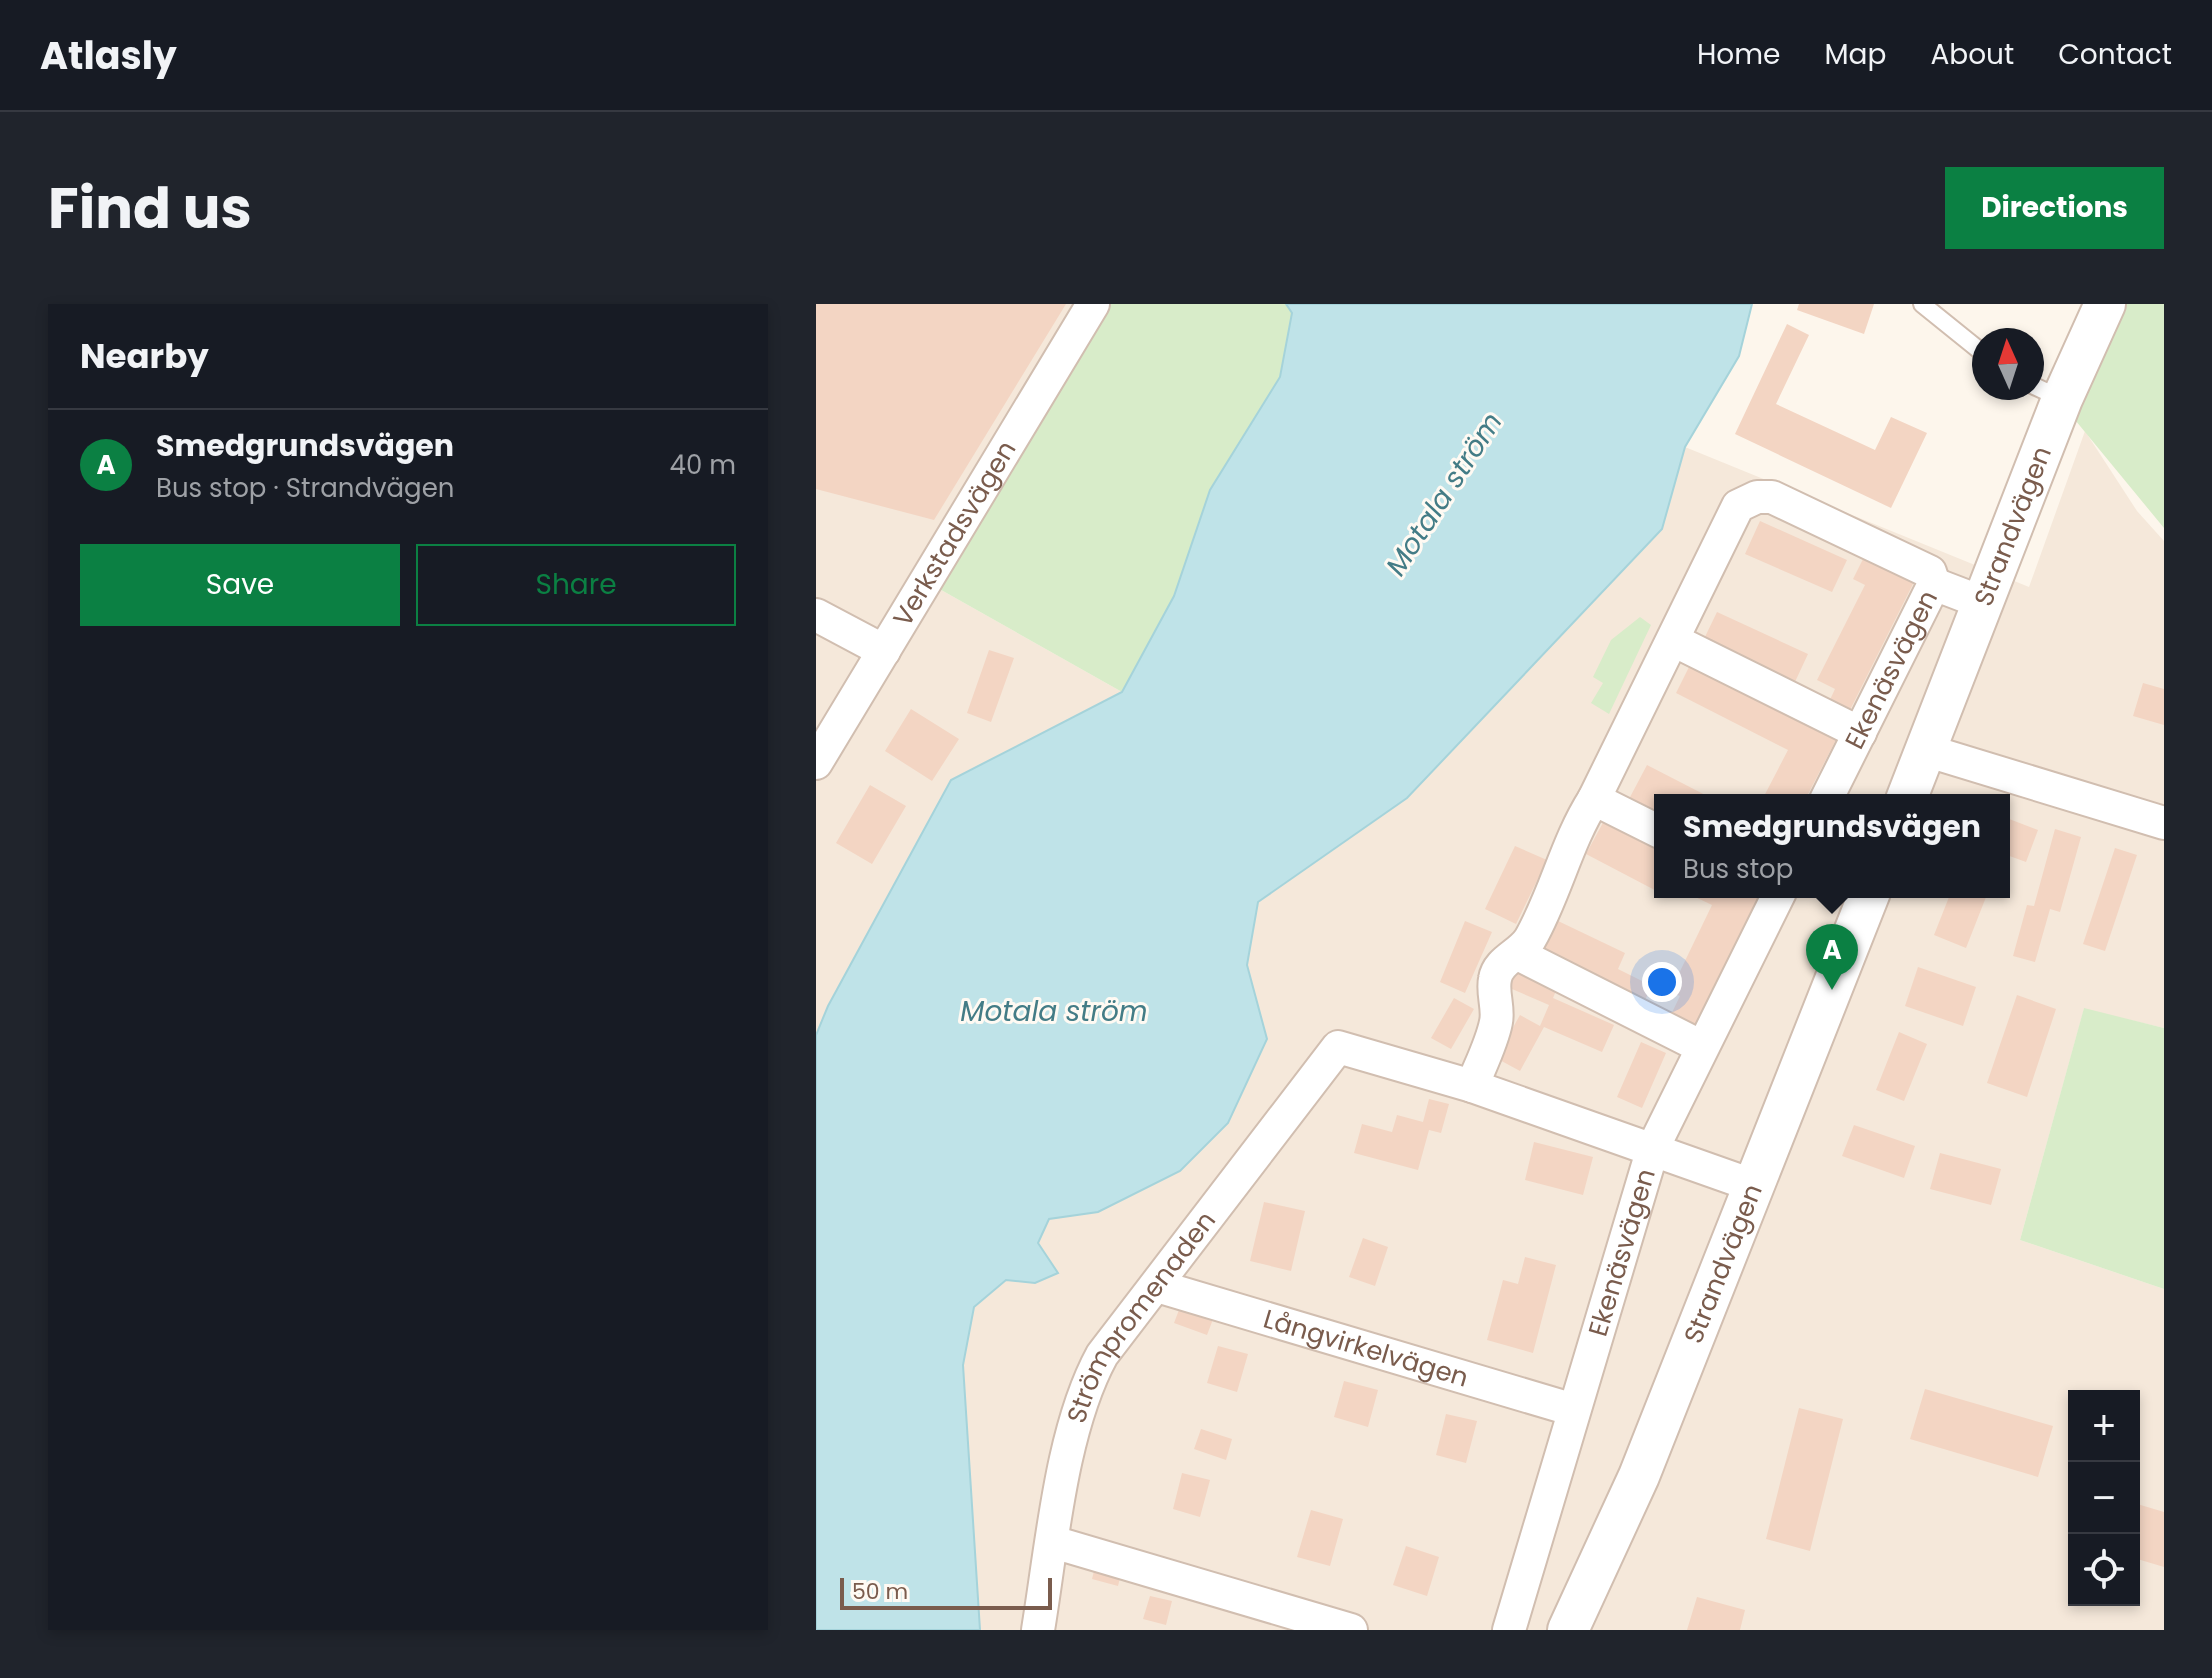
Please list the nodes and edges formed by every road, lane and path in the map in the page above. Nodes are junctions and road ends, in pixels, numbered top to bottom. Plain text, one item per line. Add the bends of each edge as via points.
1 (1093, 304) edge
2 (1922, 304) edge
3 (2105, 304) edge
4 (1972, 344) edge
5 (2047, 392) edge
6 (1934, 584) junction
7 (1981, 602) junction
8 (816, 615) edge
9 (1673, 640) junction
10 (884, 651) junction
11 (1860, 733) junction
12 (819, 750) edge
13 (1925, 750) junction
14 (1829, 794) edge
15 (1908, 794) edge
16 (1594, 799) junction
17 (2164, 823) edge
18 (1654, 829) edge
19 (1777, 898) edge
20 (1868, 898) edge
21 (1518, 954) junction
22 (1702, 1047) junction
23 (1472, 1086) junction
24 (1653, 1148) junction
25 (1752, 1185) junction
26 (1157, 1286) junction
27 (1574, 1410) junction
28 (1053, 1542) junction
29 (1038, 1630) edge
30 (1351, 1630) edge
31 (1509, 1630) edge
32 (1568, 1630) edge

1 - 10 street, Verkstadsvägen
2 - 4 lane
3 - 5 street, Strandvägen
5 - 7 street, Strandvägen
6 - 7 street, Ekenäsvägen
6 - 9 street via 1930,572 1772,497 1757,497 1738,506
6 - 11 street, Ekenäsvägen
7 - 13 street, Strandvägen
8 - 10 street
9 - 11 street
9 - 16 street
10 - 12 street, Verkstadsvägen
11 - 14 street, Ekenäsvägen
13 - 15 street, Strandvägen
13 - 17 street
16 - 18 street
16 - 21 street via 1573,832 1558,882
19 - 22 street, Ekenäsvägen
20 - 25 street, Strandvägen
21 - 22 street
21 - 23 street via 1500,964 1494,980 1497,1021
22 - 24 street, Ekenäsvägen
23 - 24 street
23 - 26 street, Strömpromenaden via 1338,1047
24 - 25 street
24 - 27 street, Ekenäsvägen
25 - 32 street, Strandvägen via 1639,1476
26 - 27 street, Långvirkelvägen
26 - 28 street, Strömpromenaden via 1090,1376
27 - 31 street, Ekenäsvägen
28 - 29 street, Strömpromenaden
28 - 30 street

